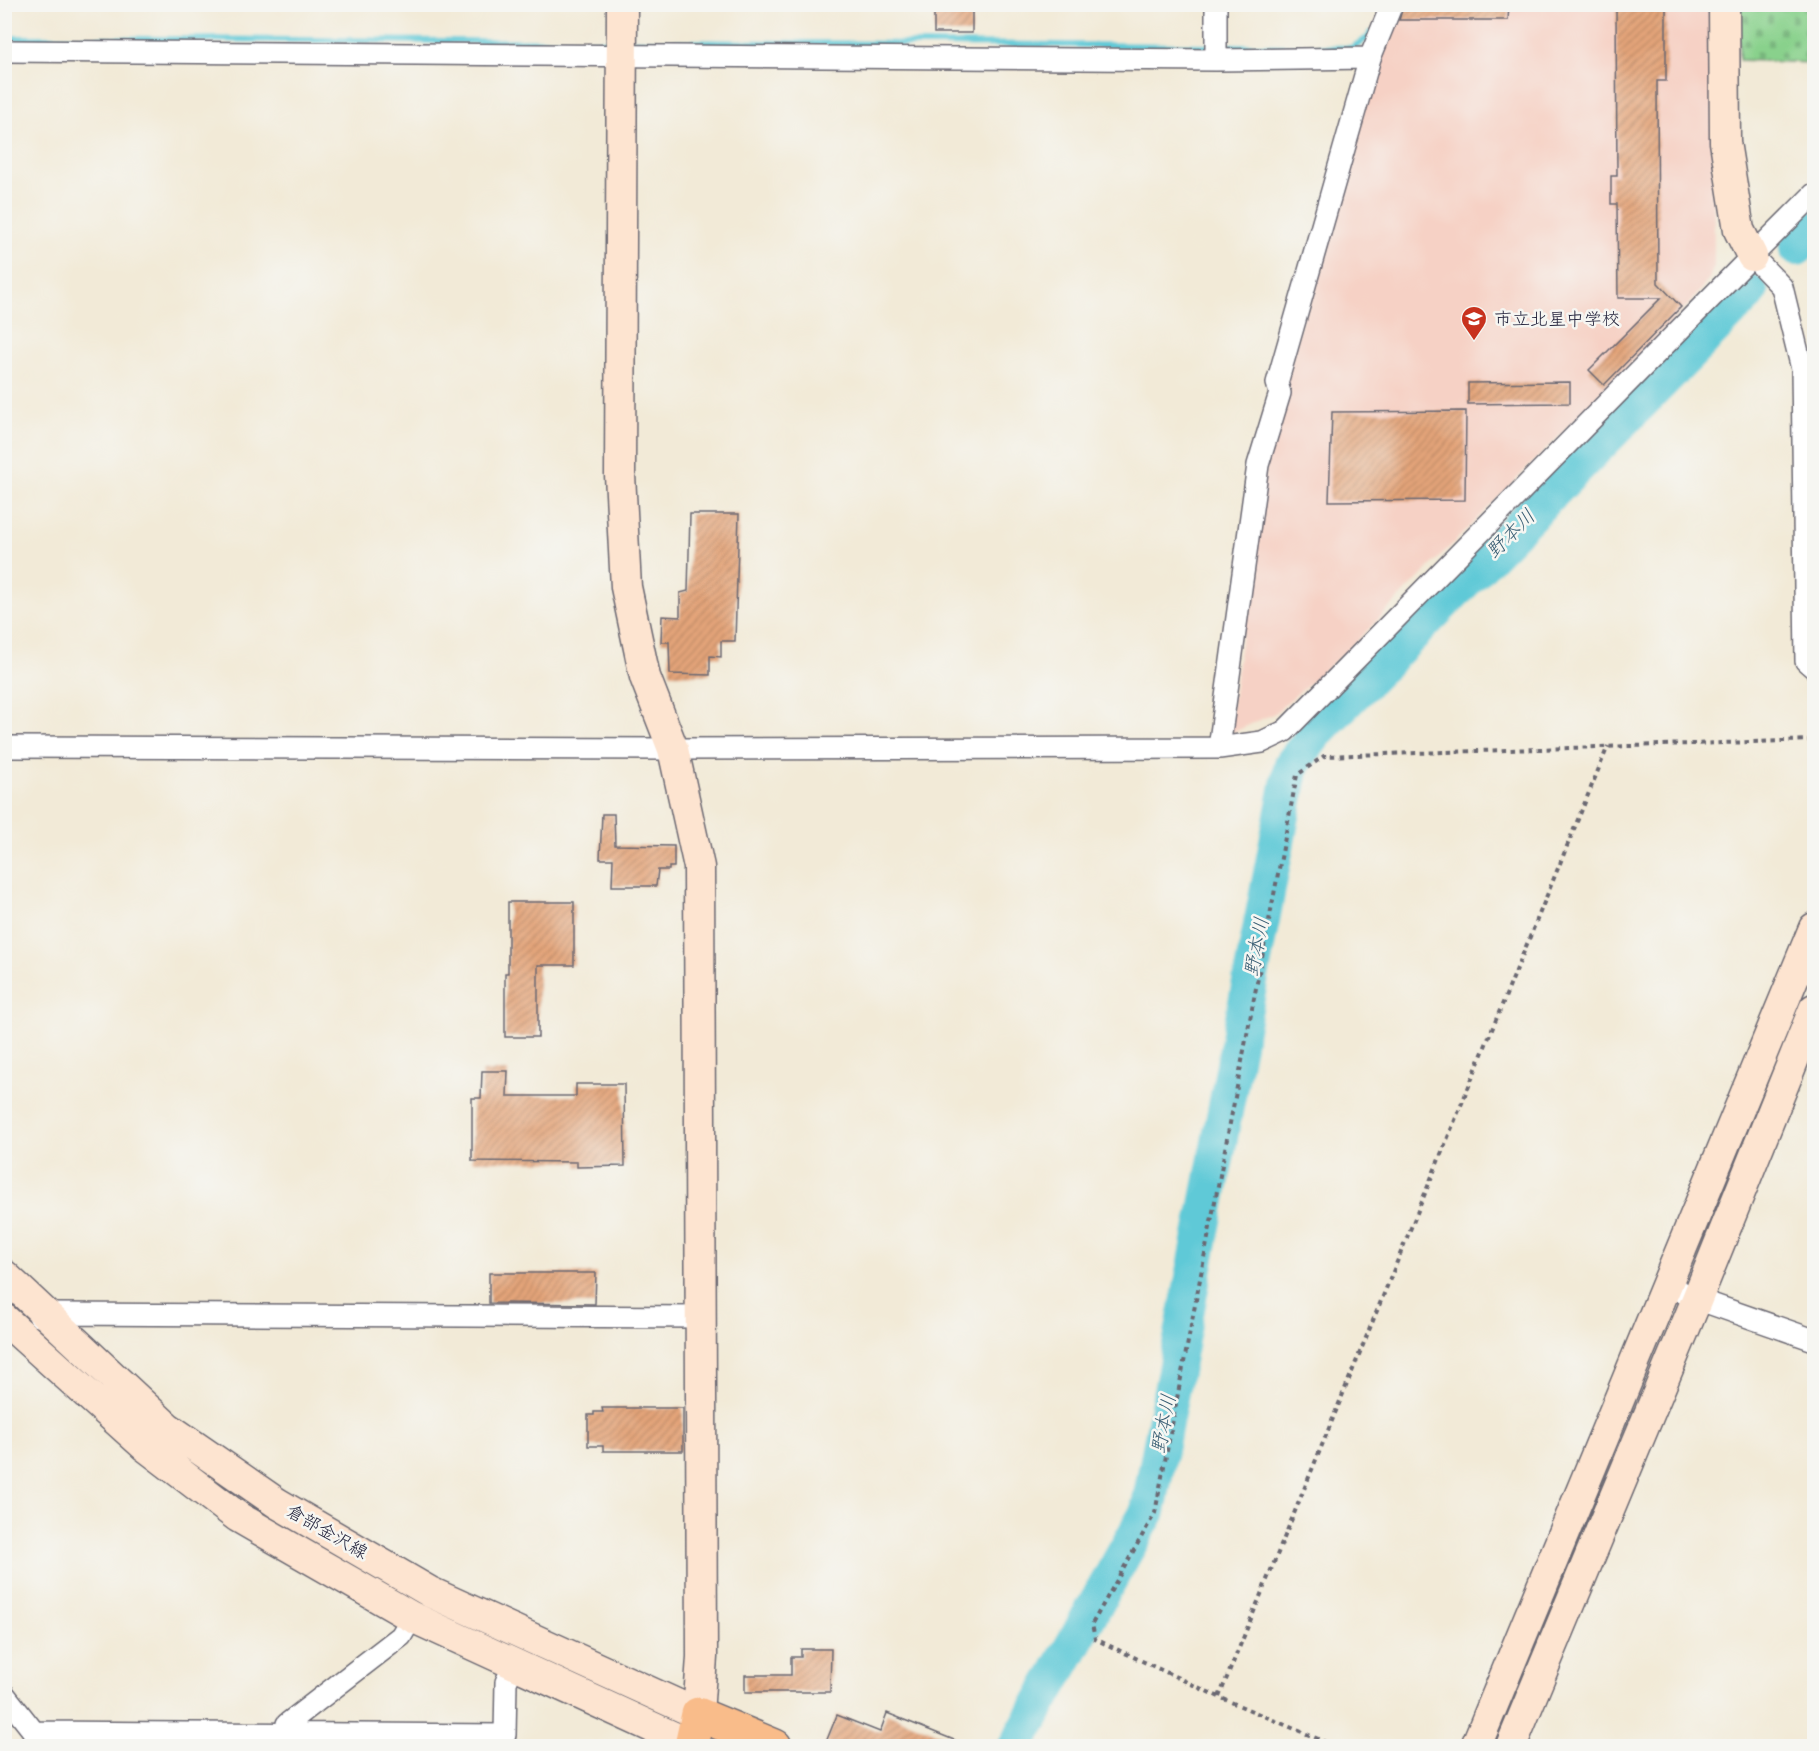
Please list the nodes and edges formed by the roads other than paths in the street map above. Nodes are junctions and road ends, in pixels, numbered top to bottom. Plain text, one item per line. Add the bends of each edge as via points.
1 (622, 4) edge
2 (1216, 4) edge
3 (1392, 4) edge
4 (1724, 4) edge
5 (4, 51) edge
6 (622, 56) junction
7 (1370, 58) junction
8 (1216, 60) junction
9 (1815, 194) edge
10 (1752, 256) junction
11 (1815, 668) edge
12 (4, 747) edge
13 (1219, 748) junction
14 (673, 749) junction
15 (1815, 928) edge
16 (1815, 1008) edge
17 (4, 1275) edge
18 (1667, 1285) junction
19 (1697, 1299) junction
20 (47, 1314) junction
21 (701, 1317) junction
22 (6, 1324) edge
23 (1815, 1340) edge
24 (412, 1617) junction
25 (514, 1665) junction
26 (4, 1694) edge
27 (698, 1714) junction
28 (39, 1739) edge
29 (287, 1740) edge
30 (692, 1746) edge
31 (775, 1746) edge
32 (1476, 1746) edge
33 (1511, 1746) edge

1 - 6 street
2 - 8 street
3 - 7 street
4 - 10 street via 1725,142 1739,230
5 - 6 street
6 - 8 street
6 - 14 street via 620,475 627,587 645,677
7 - 8 street
7 - 13 street via 1277,383 1280,393 1258,465
9 - 10 street
10 - 11 street via 1782,287 1802,369 1806,661
10 - 13 street via 1285,731 1262,742
12 - 14 street
13 - 14 street
14 - 21 street via 699,867
15 - 18 street
16 - 19 street
17 - 20 street, 倉部金沢線
18 - 19 street
18 - 32 street
19 - 23 street
19 - 33 street
20 - 21 street
20 - 22 street
20 - 27 street, 倉部金沢線 via 167,1427 277,1503 430,1592
21 - 27 street via 702,1657
22 - 24 street, 倉部金沢線 via 146,1446 238,1517
24 - 25 street, 倉部金沢線
24 - 29 street via 401,1636 287,1724
25 - 29 street via 506,1682 505,1735
25 - 30 street, 倉部金沢線
26 - 28 street
27 - 30 main road
27 - 31 main road
28 - 29 street

